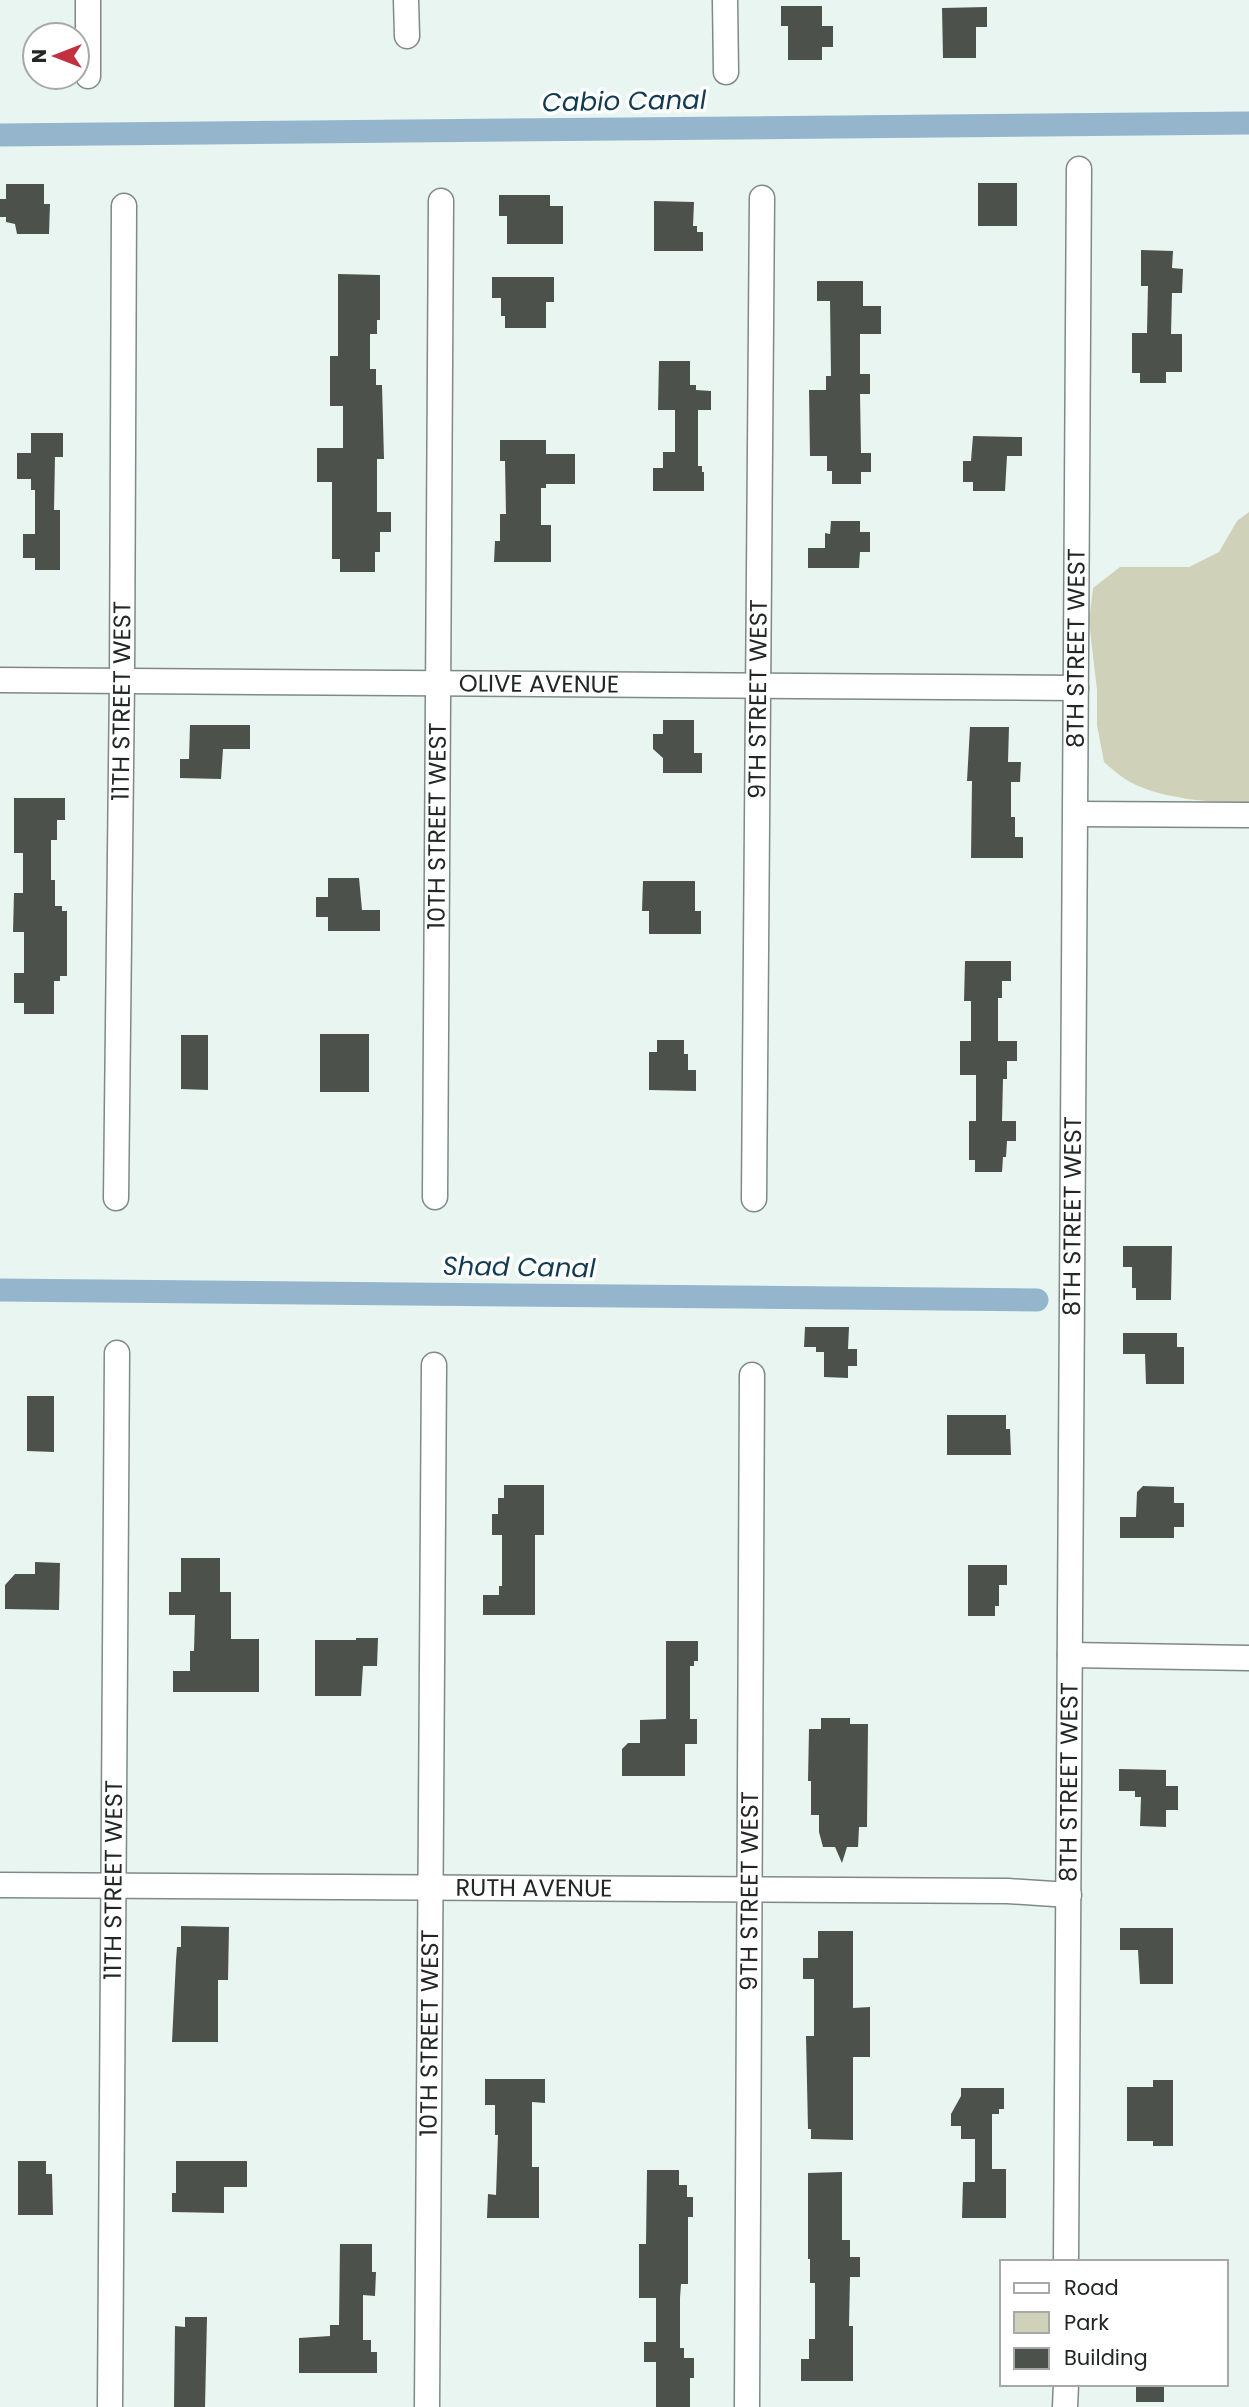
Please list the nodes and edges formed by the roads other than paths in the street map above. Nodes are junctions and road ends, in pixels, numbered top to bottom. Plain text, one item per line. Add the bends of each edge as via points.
1 (88, 0) edge
2 (406, 0) edge
3 (725, 0) edge
4 (88, 21) edge
5 (407, 36) dead end
6 (726, 72) dead end
7 (1080, 169) dead end
8 (762, 198) dead end
9 (441, 201) dead end
10 (124, 206) dead end
11 (0, 680) edge
12 (122, 681) junction
13 (438, 683) junction
14 (758, 685) junction
15 (1076, 688) junction
16 (1076, 814) junction
17 (1249, 815) edge
18 (435, 1197) dead end
19 (116, 1198) dead end
20 (754, 1199) dead end
21 (117, 1353) dead end
22 (435, 1365) dead end
23 (752, 1376) dead end
24 (1070, 1655) junction
25 (1249, 1658) edge
26 (0, 1885) edge
27 (114, 1885) junction
28 (430, 1886) junction
29 (750, 1889) junction
30 (1069, 1895) junction
31 (1066, 2260) edge
32 (1066, 2386) edge
33 (110, 2407) edge
34 (428, 2407) edge
35 (747, 2407) edge
36 (1065, 2407) edge

1 - 4 street
2 - 5 street
3 - 6 street
7 - 15 street, 8TH STREET WEST
8 - 14 street, 9TH STREET WEST
9 - 13 street, 10TH STREET WEST
10 - 12 street, 11TH STREET WEST
11 - 12 street, OLIVE AVENUE
12 - 13 street, OLIVE AVENUE
12 - 19 street, 11TH STREET WEST
13 - 14 street, OLIVE AVENUE
13 - 18 street, 10TH STREET WEST
14 - 15 street, OLIVE AVENUE
14 - 20 street, 9TH STREET WEST
15 - 16 street, 8TH STREET WEST
16 - 17 street
16 - 24 street, 8TH STREET WEST
21 - 27 street, 11TH STREET WEST
22 - 28 street, 10TH STREET WEST
23 - 29 street, 9TH STREET WEST
24 - 25 street
24 - 30 street, 8TH STREET WEST
26 - 27 street, RUTH AVENUE
27 - 28 street, RUTH AVENUE
27 - 33 street, 11TH STREET WEST
28 - 29 street, RUTH AVENUE
28 - 34 street, 10TH STREET WEST
29 - 30 street, RUTH AVENUE
29 - 35 street, 9TH STREET WEST
30 - 31 street, 8TH STREET WEST
32 - 36 street

